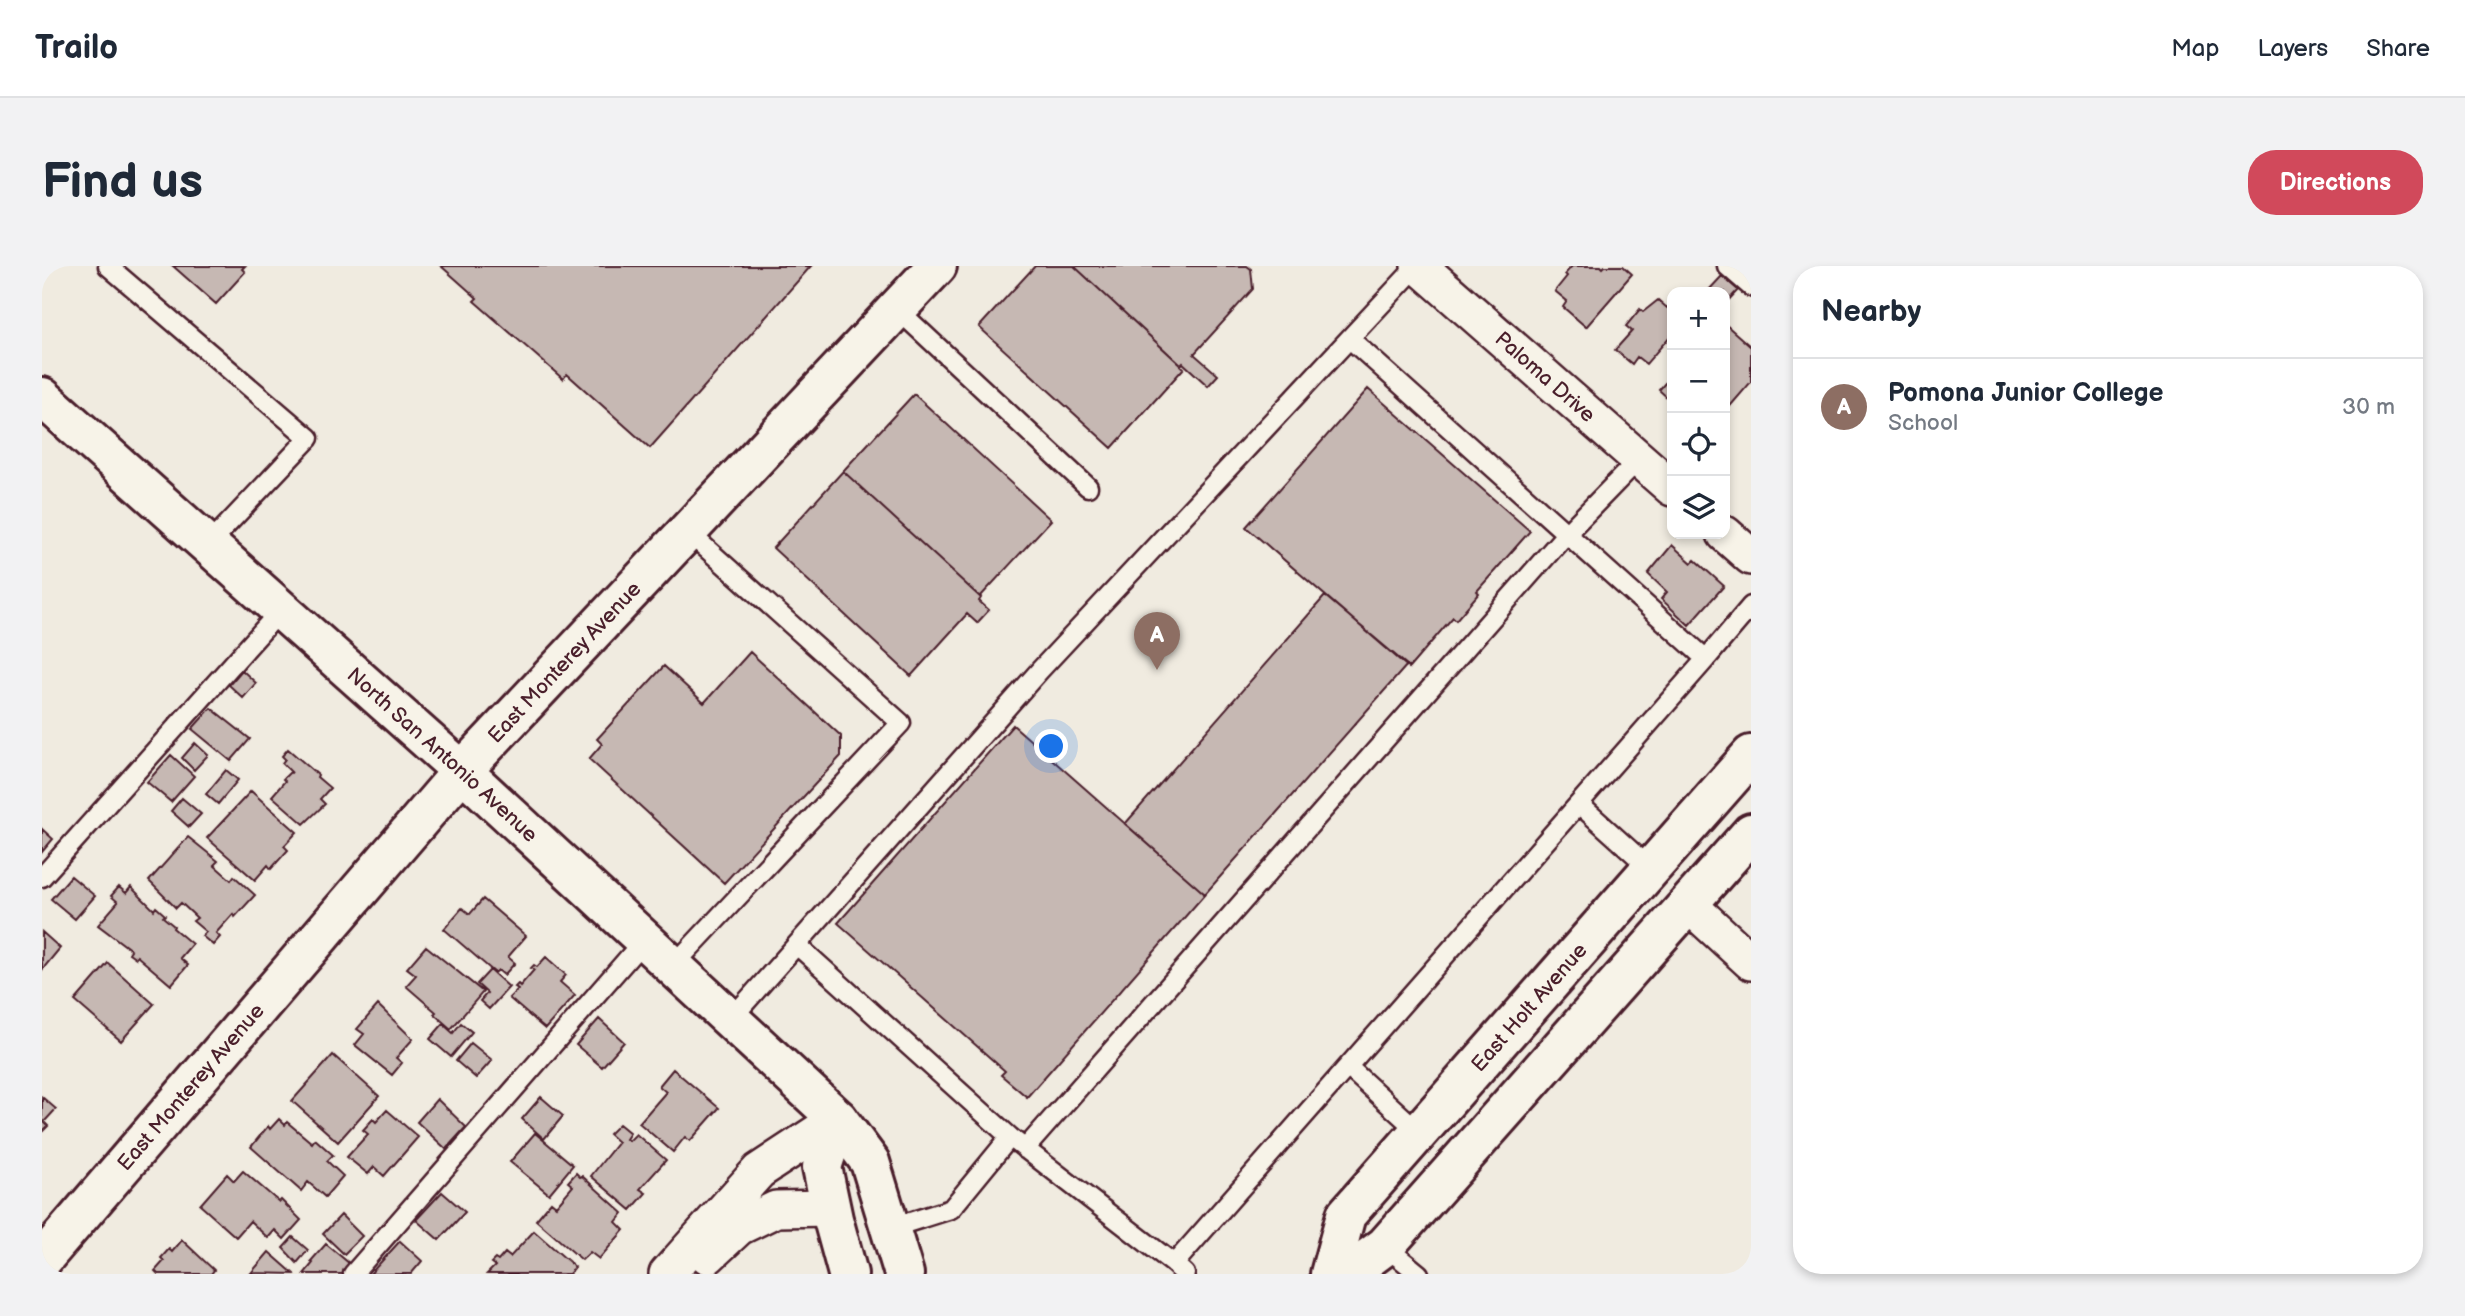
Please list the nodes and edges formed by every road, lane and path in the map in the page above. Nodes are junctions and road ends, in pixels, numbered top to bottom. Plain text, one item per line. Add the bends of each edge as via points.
1 (108, 266) edge
2 (937, 266) edge
3 (1418, 266) edge
4 (1727, 266) edge
5 (1751, 287) edge
6 (897, 309) junction
7 (1350, 339) junction
8 (42, 397) edge
9 (1639, 459) junction
10 (1667, 484) edge
11 (1088, 487) dead end
12 (687, 531) junction
13 (1566, 534) junction
14 (1730, 538) edge
15 (208, 545) junction
16 (1751, 557) edge
17 (1751, 606) edge
18 (281, 610) junction
19 (1706, 659) junction
20 (1751, 755) edge
21 (462, 771) junction
22 (1579, 804) junction
23 (1751, 833) edge
24 (1651, 869) junction
25 (42, 877) edge
26 (1689, 905) junction
27 (644, 940) junction
28 (797, 945) junction
29 (1751, 962) edge
30 (673, 966) junction
31 (730, 1020) junction
32 (1348, 1067) junction
33 (838, 1119) junction
34 (1418, 1131) junction
35 (1010, 1137) junction
36 (1025, 1150) junction
37 (831, 1208) junction
38 (891, 1228) junction
39 (1385, 1245) junction
40 (42, 1260) edge
41 (1180, 1269) edge
42 (671, 1270) edge
43 (353, 1274) edge
44 (848, 1274) edge
45 (904, 1274) edge
46 (1330, 1274) edge
47 (1347, 1274) edge
48 (1419, 1274) edge

1 - 15 lane via 309,438
2 - 6 main road, East Monterey Avenue
3 - 7 lane
3 - 9 street, Paloma Drive
4 - 5 lane
6 - 11 lane
6 - 12 main road, East Monterey Avenue
7 - 13 lane
7 - 28 lane via 1040,670
8 - 15 main road, North San Antonio Avenue
9 - 10 street, Paloma Drive
9 - 13 lane
12 - 21 main road, East Monterey Avenue
12 - 30 lane via 901,723
13 - 19 lane
13 - 36 lane
14 - 16 street
15 - 18 main road, North San Antonio Avenue
17 - 19 lane
18 - 21 main road, North San Antonio Avenue
18 - 25 lane
19 - 22 lane
20 - 24 main road, East Holt Avenue
21 - 27 main road, North San Antonio Avenue
21 - 40 main road, East Monterey Avenue
22 - 24 lane
22 - 32 lane
23 - 26 main road
24 - 34 main road, East Holt Avenue
26 - 29 street
26 - 39 main road
27 - 30 main road, North San Antonio Avenue
27 - 43 lane
28 - 31 lane
28 - 35 lane
30 - 31 main road, North San Antonio Avenue
31 - 33 main road, North San Antonio Avenue
32 - 34 lane
32 - 41 lane
33 - 37 main road via 822,1167
33 - 38 main road, North San Antonio Avenue via 870,1162
33 - 42 street via 759,1171
34 - 46 main road, East Holt Avenue via 1346,1215
35 - 36 lane
35 - 38 lane via 951,1209
36 - 41 lane
37 - 42 street via 776,1209 739,1227 710,1255
37 - 44 main road
38 - 45 main road, North San Antonio Avenue
39 - 47 main road
39 - 48 lane

